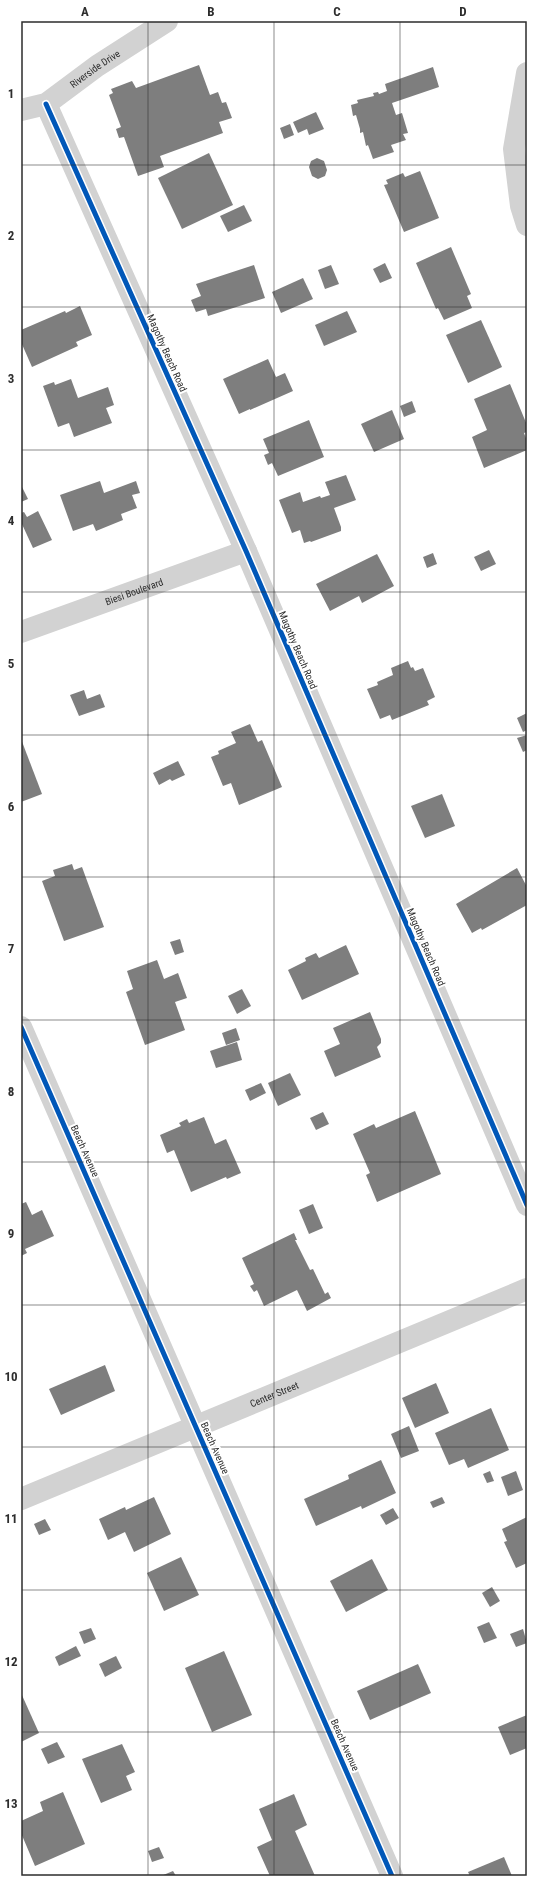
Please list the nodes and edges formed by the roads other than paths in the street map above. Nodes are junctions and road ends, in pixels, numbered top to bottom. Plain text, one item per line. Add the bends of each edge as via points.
1 (167, 21) edge
2 (527, 73) edge
3 (46, 104) junction
4 (21, 110) edge
5 (527, 225) edge
6 (246, 551) junction
7 (21, 632) edge
8 (21, 1027) edge
9 (527, 1205) edge
10 (527, 1289) edge
11 (196, 1428) junction
12 (21, 1499) edge
13 (392, 1876) edge

1 - 3 street, Riverside Drive via 97,66
2 - 5 street via 514,148
3 - 4 street, Riverside Drive
3 - 6 street, Magothy Beach Road
6 - 7 street, Biesi Boulevard
6 - 9 street, Magothy Beach Road
8 - 11 street, Beach Avenue
10 - 11 street, Center Street
11 - 12 street, Center Street
11 - 13 street, Beach Avenue

